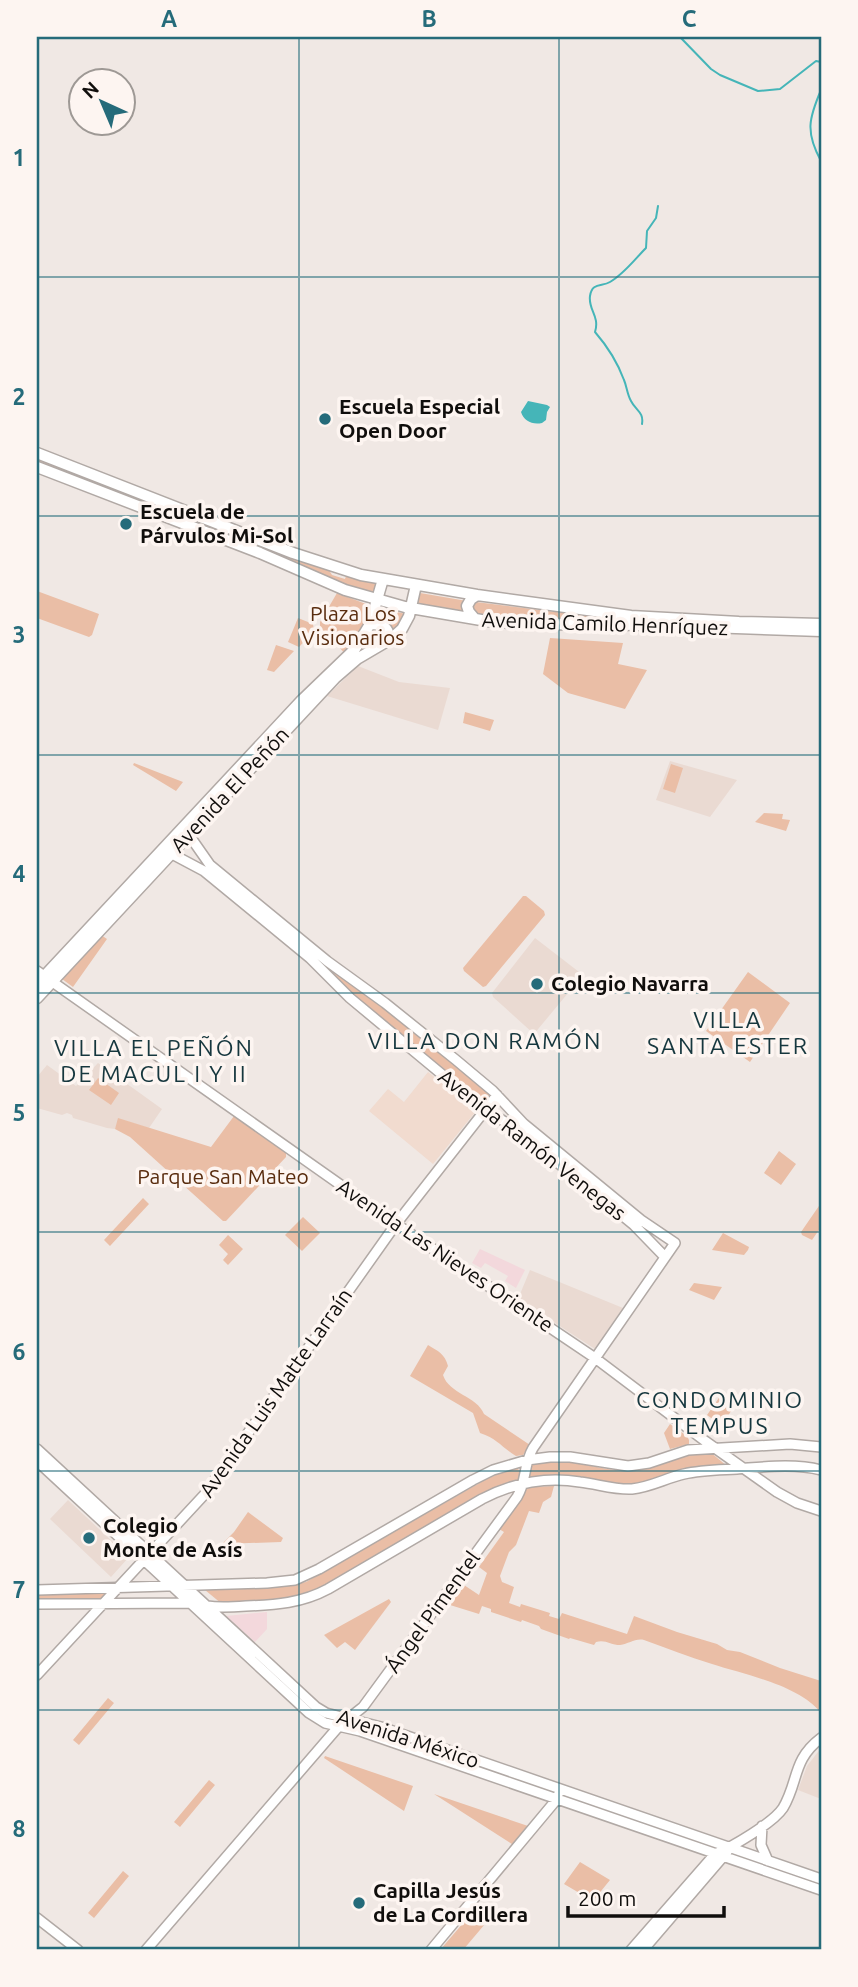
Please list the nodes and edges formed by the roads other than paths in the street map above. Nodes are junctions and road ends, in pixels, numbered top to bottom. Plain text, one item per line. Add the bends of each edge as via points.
1 (37, 453) edge
2 (37, 467) edge
3 (383, 579) junction
4 (416, 585) junction
5 (477, 595) junction
6 (378, 601) junction
7 (412, 609) junction
8 (475, 619) junction
9 (370, 624) junction
10 (821, 624) edge
11 (821, 631) edge
12 (386, 642) junction
13 (181, 839) junction
14 (172, 853) junction
15 (43, 978) edge
16 (37, 999) edge
17 (497, 1096) junction
18 (486, 1110) junction
19 (396, 1224) junction
20 (675, 1242) joint
21 (665, 1257) junction
22 (595, 1358) junction
23 (695, 1434) junction
24 (799, 1444) junction
25 (821, 1447) edge
26 (715, 1448) junction
27 (37, 1449) edge
28 (688, 1450) junction
29 (795, 1459) junction
30 (527, 1460) junction
31 (37, 1461) edge
32 (773, 1468) junction
33 (743, 1469) junction
34 (821, 1470) edge
35 (523, 1483) junction
36 (766, 1485) junction
37 (821, 1511) edge
38 (147, 1557) junction
39 (129, 1576) junction
40 (185, 1586) junction
41 (172, 1587) junction
42 (134, 1588) junction
43 (117, 1589) junction
44 (37, 1590) edge
45 (104, 1602) junction
46 (188, 1603) junction
47 (37, 1604) edge
48 (207, 1606) junction
49 (37, 1675) edge
50 (368, 1701) junction
51 (350, 1718) junction
52 (339, 1726) junction
53 (380, 1727) junction
54 (821, 1738) edge
55 (559, 1794) junction
56 (762, 1826) junction
57 (730, 1848) junction
58 (720, 1855) junction
59 (768, 1861) junction
60 (821, 1879) edge
61 (821, 1890) edge
62 (37, 1918) edge
63 (78, 1950) edge
64 (146, 1950) edge
65 (431, 1950) edge
66 (631, 1950) edge
67 (643, 1950) edge

1 - 3 main road, Avenida Camilo Henríquez via 311,559
2 - 6 main road, Avenida Camilo Henríquez
3 - 4 main road, Avenida Camilo Henríquez
3 - 6 main road, Avenida El Peñón
4 - 5 main road, Avenida Camilo Henríquez
4 - 7 main road, Avenida El Peñón
5 - 8 main road via 467,606
5 - 10 main road, Avenida Camilo Henríquez via 631,616
6 - 7 main road, Avenida Camilo Henríquez
6 - 9 main road, Avenida El Peñón
7 - 8 main road, Avenida Camilo Henríquez
7 - 12 main road, Avenida El Peñón via 402,629
8 - 11 main road, Avenida Camilo Henríquez
9 - 12 main road via 386,628
9 - 13 main road, Avenida El Peñón via 351,654 302,700
12 - 13 main road, Avenida El Peñón via 335,678
13 - 14 main road, Avenida El Peñón
13 - 15 main road, Avenida El Peñón
13 - 17 street, Avenida Ramón Venegas
14 - 15 main road, Avenida El Peñón
14 - 18 street, Avenida Ramón Venegas via 236,897
15 - 16 main road, Avenida El Peñón
15 - 19 street, Avenida Las Nieves Oriente
17 - 18 street, Avenida Luis Matte Larraín
17 - 20 street, Avenida Ramón Venegas via 641,1220
18 - 19 street, Avenida Luis Matte Larraín
18 - 21 street, Avenida Ramón Venegas via 519,1131 634,1225
19 - 22 street, Avenida Las Nieves Oriente
19 - 38 street, Avenida Luis Matte Larraín via 204,1495
20 - 21 street, Ángel Pimentel
21 - 22 street, Ángel Pimentel
22 - 23 street, Avenida Las Nieves Oriente
22 - 30 street, Ángel Pimentel
23 - 26 street, Avenida Las Nieves Oriente
23 - 28 street
24 - 25 street
24 - 26 street
24 - 29 street
26 - 28 street
26 - 33 street, Avenida Las Nieves Oriente
27 - 38 street, Avenida México
28 - 30 street via 634,1466 570,1457
29 - 32 street
29 - 34 street
30 - 35 street, Ángel Pimentel
30 - 40 street via 472,1480 299,1578
31 - 38 street, Avenida México
32 - 33 street
32 - 36 street via 766,1473
33 - 35 street via 694,1472 635,1488 557,1480
33 - 36 street, Avenida Las Nieves Oriente
35 - 48 street via 482,1499 313,1596 271,1605
35 - 50 street, Ángel Pimentel
36 - 37 street, Avenida Las Nieves Oriente
38 - 39 street, Avenida Luis Matte Larraín
38 - 40 street, Avenida México
38 - 41 street, Avenida México
39 - 42 street
39 - 43 street, Avenida Luis Matte Larraín
40 - 41 street
40 - 48 street, Avenida México
41 - 42 street
41 - 46 street, Avenida México
42 - 43 street
43 - 44 street
43 - 45 street, Avenida Luis Matte Larraín
45 - 46 street
45 - 47 street
45 - 49 street, Avenida Luis Matte Larraín
46 - 48 street
46 - 52 street, Avenida México via 312,1715
48 - 51 street, Avenida México via 316,1707
50 - 51 street, Ángel Pimentel
50 - 53 street via 371,1718
51 - 52 street, Ángel Pimentel
51 - 53 street, Avenida México
52 - 55 street, Avenida México
52 - 64 street, Ángel Pimentel
53 - 55 street, Avenida México
54 - 56 street via 802,1758 782,1810
55 - 57 street, Avenida México
55 - 58 street, Avenida México
55 - 65 street
56 - 57 street
56 - 59 street via 761,1845
57 - 58 street
57 - 59 street, Avenida México
58 - 61 street, Avenida México
58 - 66 street
58 - 67 street
59 - 60 street, Avenida México
62 - 63 street

